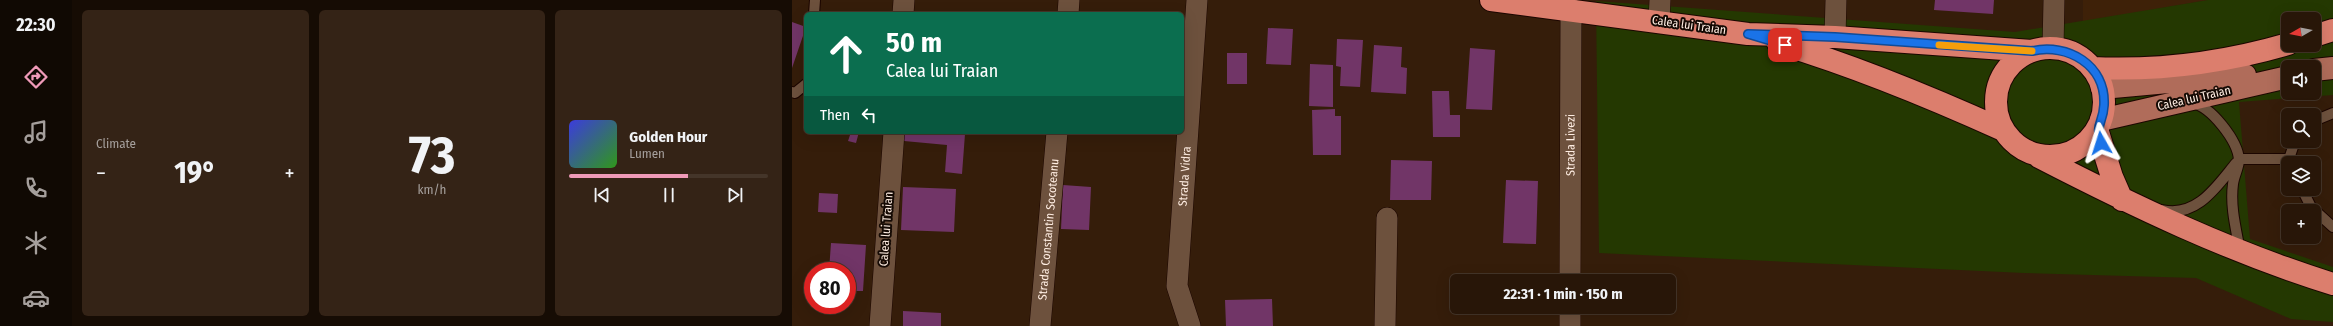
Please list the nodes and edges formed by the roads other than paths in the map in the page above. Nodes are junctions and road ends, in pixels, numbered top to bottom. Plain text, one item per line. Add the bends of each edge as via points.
1 (815, 0) edge
2 (904, 0) edge
3 (1069, 0) edge
4 (1197, 0) edge
5 (1491, 0) edge
6 (1836, 0) edge
7 (2054, 0) edge
8 (1571, 9) junction
9 (1659, 10) edge
10 (814, 12) edge
11 (903, 12) edge
12 (1068, 12) edge
13 (2333, 30) edge
14 (1748, 34) junction
15 (2321, 34) edge
16 (1835, 37) junction
17 (2281, 46) edge
18 (2043, 50) junction
19 (2092, 68) junction
20 (2281, 72) edge
21 (2281, 79) edge
22 (804, 86) edge
23 (2102, 88) junction
24 (792, 92) edge
25 (2180, 101) junction
26 (2333, 113) edge
27 (2321, 118) edge
28 (2099, 125) junction
29 (2003, 130) junction
30 (894, 134) edge
31 (1057, 134) edge
32 (2030, 153) junction
33 (2239, 160) junction
34 (2281, 161) edge
35 (2306, 196) edge
36 (2122, 200) junction
37 (1387, 218) dead end
38 (2185, 220) junction
39 (2333, 227) edge
40 (2240, 251) junction
41 (1570, 274) edge
42 (2333, 284) edge
43 (1570, 314) edge
44 (880, 326) edge
45 (1040, 326) edge
46 (1190, 326) edge
47 (1385, 326) edge
48 (1570, 326) edge

1 - 10 lane
2 - 11 street
3 - 12 street
4 - 46 street, Strada Vidra via 1177,286
5 - 8 highway, Calea lui Traian
6 - 16 street
7 - 18 street
8 - 9 highway, Calea lui Traian
8 - 41 street, Strada Livezi
9 - 14 highway, Calea lui Traian
13 - 15 highway
14 - 16 highway, Calea lui Traian
14 - 29 highway via 1886,80
16 - 18 highway, Calea lui Traian
17 - 19 highway via 2238,57 2179,67 2137,70
18 - 19 highway via 2068,51
18 - 29 highway via 2018,58 1999,84 1996,99 1997,116
19 - 23 highway
20 - 23 main road, Calea lui Traian
21 - 25 main road, Calea lui Traian
22 - 24 lane via 795,93
23 - 28 highway via 2104,105
25 - 28 main road, Calea lui Traian
25 - 33 lane via 2197,104 2209,111 2229,134
26 - 27 lane
28 - 32 highway via 2087,142 2068,153 2045,157
28 - 36 highway via 2112,177
29 - 32 highway via 2015,144
30 - 44 street, Calea lui Traian
31 - 45 street, Strada Constantin Socoteanu
32 - 36 highway
33 - 34 lane
33 - 38 lane
33 - 40 lane via 2232,200
35 - 39 lane via 2311,207
36 - 38 highway
37 - 47 street
38 - 40 highway
40 - 42 highway
43 - 48 street

